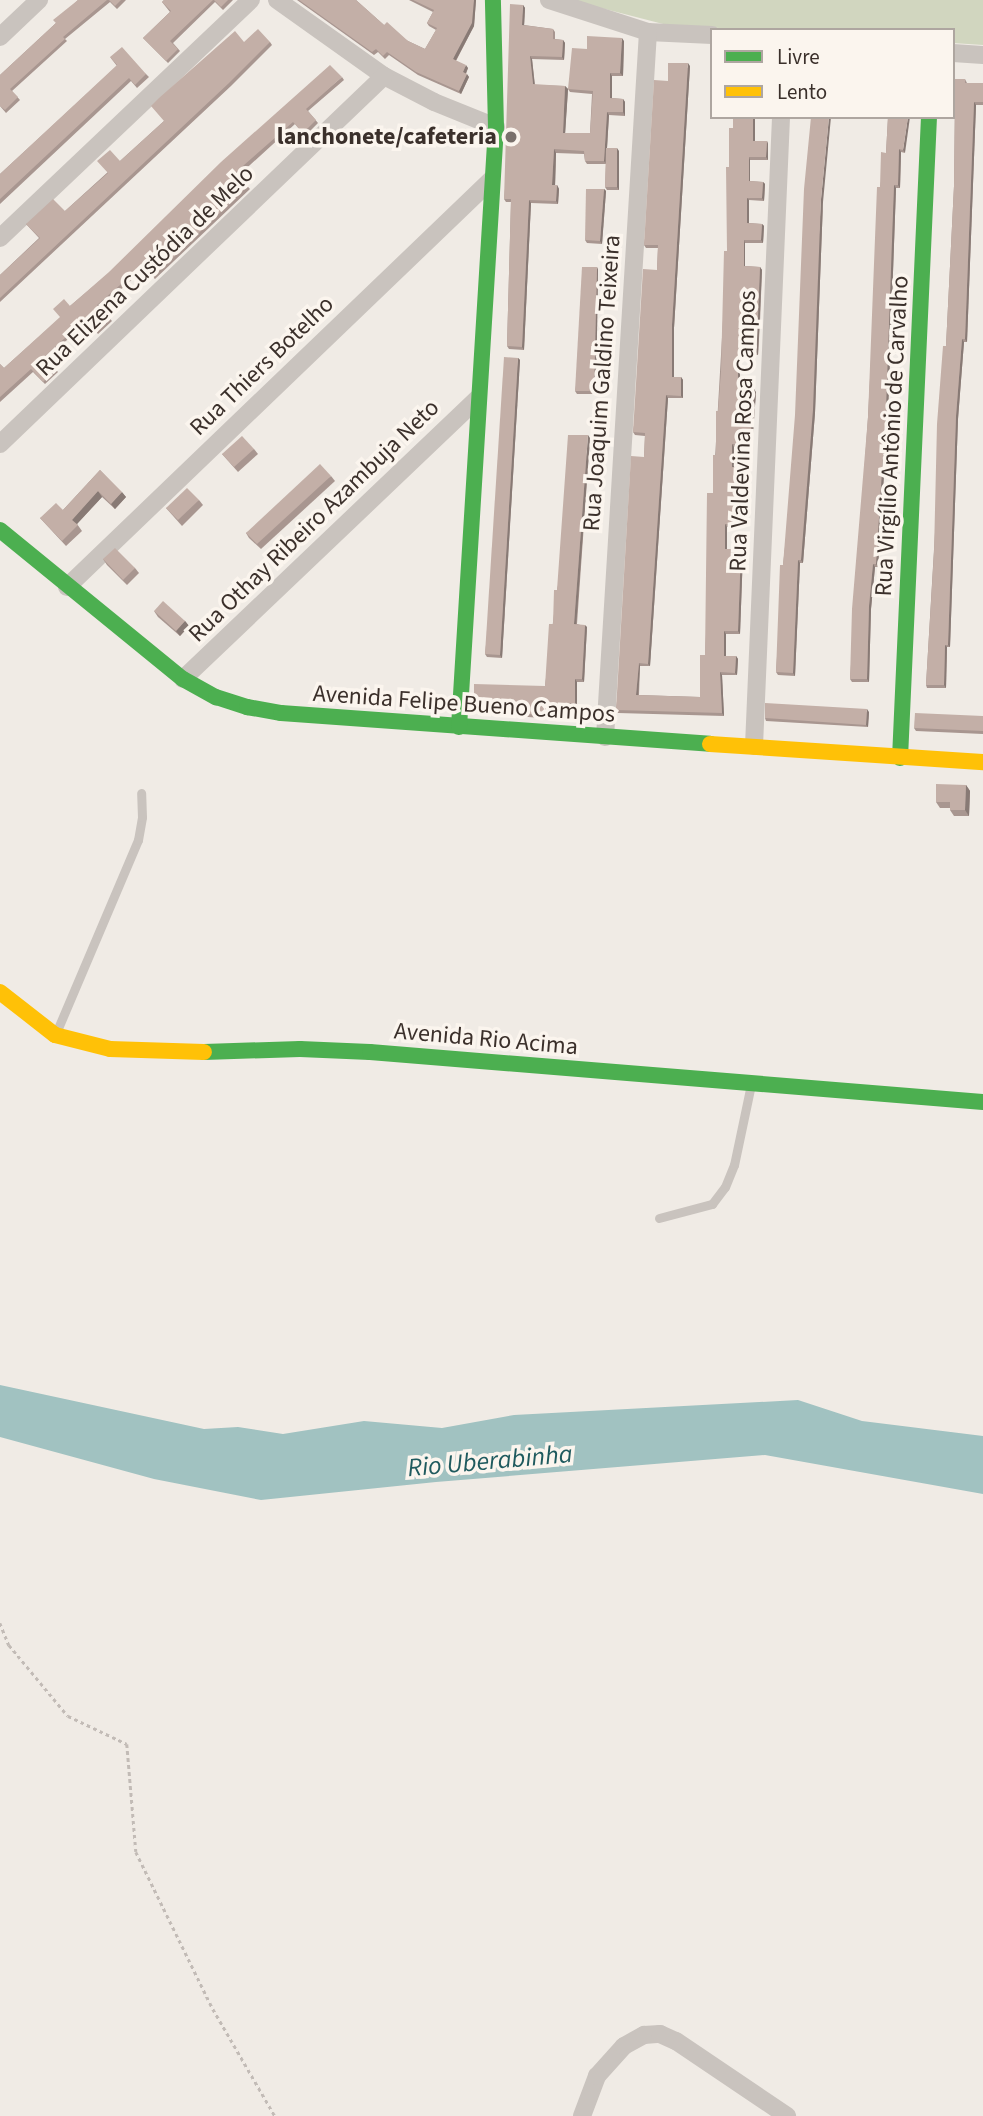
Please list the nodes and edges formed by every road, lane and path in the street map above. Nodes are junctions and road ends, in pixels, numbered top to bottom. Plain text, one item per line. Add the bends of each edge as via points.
1 (39, 0) edge
2 (251, 0) edge
3 (276, 0) edge
4 (493, 0) edge
5 (549, 0) edge
6 (649, 32) junction
7 (710, 35) edge
8 (0, 37) edge
9 (955, 53) edge
10 (983, 55) edge
11 (384, 76) junction
12 (781, 119) edge
13 (929, 119) edge
14 (496, 127) junction
15 (491, 180) junction
16 (0, 238) edge
17 (478, 398) junction
18 (0, 444) edge
19 (0, 530) edge
20 (67, 587) junction
21 (183, 679) junction
22 (459, 727) junction
23 (605, 737) junction
24 (754, 746) junction
25 (900, 758) junction
26 (983, 762) edge
27 (141, 793) dead end
28 (0, 992) edge
29 (55, 1035) junction
30 (751, 1084) junction
31 (983, 1102) edge
32 (659, 1218) dead end
33 (0, 1623) edge
34 (275, 2116) edge
35 (582, 2116) edge
36 (787, 2116) edge

1 - 8 street
2 - 16 street
3 - 11 street
4 - 14 street
5 - 6 street
6 - 7 street
6 - 23 street, Rua Joaquim Galdino Teixeira
9 - 10 street
11 - 14 street via 434,103
11 - 18 street, Rua Elizena Custódia de Melo
12 - 24 street, Rua Valdevina Rosa Campos
13 - 25 street, Rua Virgílio Antônio de Carvalho
14 - 15 street
15 - 17 street
15 - 20 street, Rua Thiers Botelho
17 - 21 street, Rua Othay Ribeiro Azambuja Neto
17 - 22 street
19 - 20 street, Avenida Felipe Bueno Campos
20 - 21 street, Avenida Felipe Bueno Campos
21 - 22 street, Avenida Felipe Bueno Campos via 216,697 281,713
22 - 23 street, Avenida Felipe Bueno Campos
23 - 24 street, Avenida Felipe Bueno Campos
24 - 25 street, Avenida Felipe Bueno Campos
25 - 26 street, Avenida Felipe Bueno Campos
27 - 29 lane via 138,840
28 - 29 street, Avenida Rio Acima
29 - 30 street, Avenida Rio Acima via 110,1049 149,1052 370,1052
30 - 31 street, Avenida Rio Acima
30 - 32 lane via 725,1187 712,1203
33 - 34 path via 9,1645 68,1716 127,1744 136,1852 213,2009
35 - 36 street via 597,2076 624,2046 644,2035 660,2034

